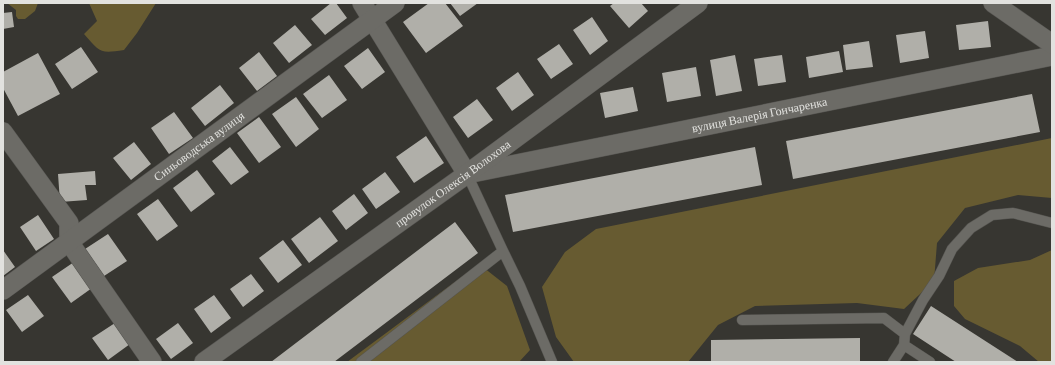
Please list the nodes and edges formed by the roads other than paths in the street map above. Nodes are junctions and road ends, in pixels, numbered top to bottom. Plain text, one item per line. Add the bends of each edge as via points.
1 (362, 3) edge
2 (395, 3) edge
3 (698, 3) edge
4 (993, 3) edge
5 (372, 20) junction
6 (1052, 44) edge
7 (1052, 56) edge
8 (3, 132) edge
9 (467, 174) junction
10 (1052, 223) edge
11 (69, 242) junction
12 (503, 251) junction
13 (3, 290) edge
14 (742, 320) dead end
15 (905, 334) junction
16 (904, 345) junction
17 (152, 362) edge
18 (204, 362) edge
19 (361, 362) edge
20 (552, 362) edge
21 (893, 362) edge
22 (930, 362) edge

1 - 5 street
2 - 5 street, Синьоводська вулиця
3 - 9 street, провулок Олексія Волохова
4 - 6 street
5 - 9 street
5 - 11 street, Синьоводська вулиця
7 - 9 street, вулиця Валерія Гончаренка
8 - 11 street via 69,223
9 - 12 lane
9 - 18 street, провулок Олексія Волохова
10 - 15 lane via 1013,213 992,215 971,228 952,249
11 - 13 street, Синьоводська вулиця
11 - 17 street
12 - 19 lane
12 - 20 lane
14 - 15 lane via 884,318
15 - 16 lane
16 - 21 lane
16 - 22 lane

